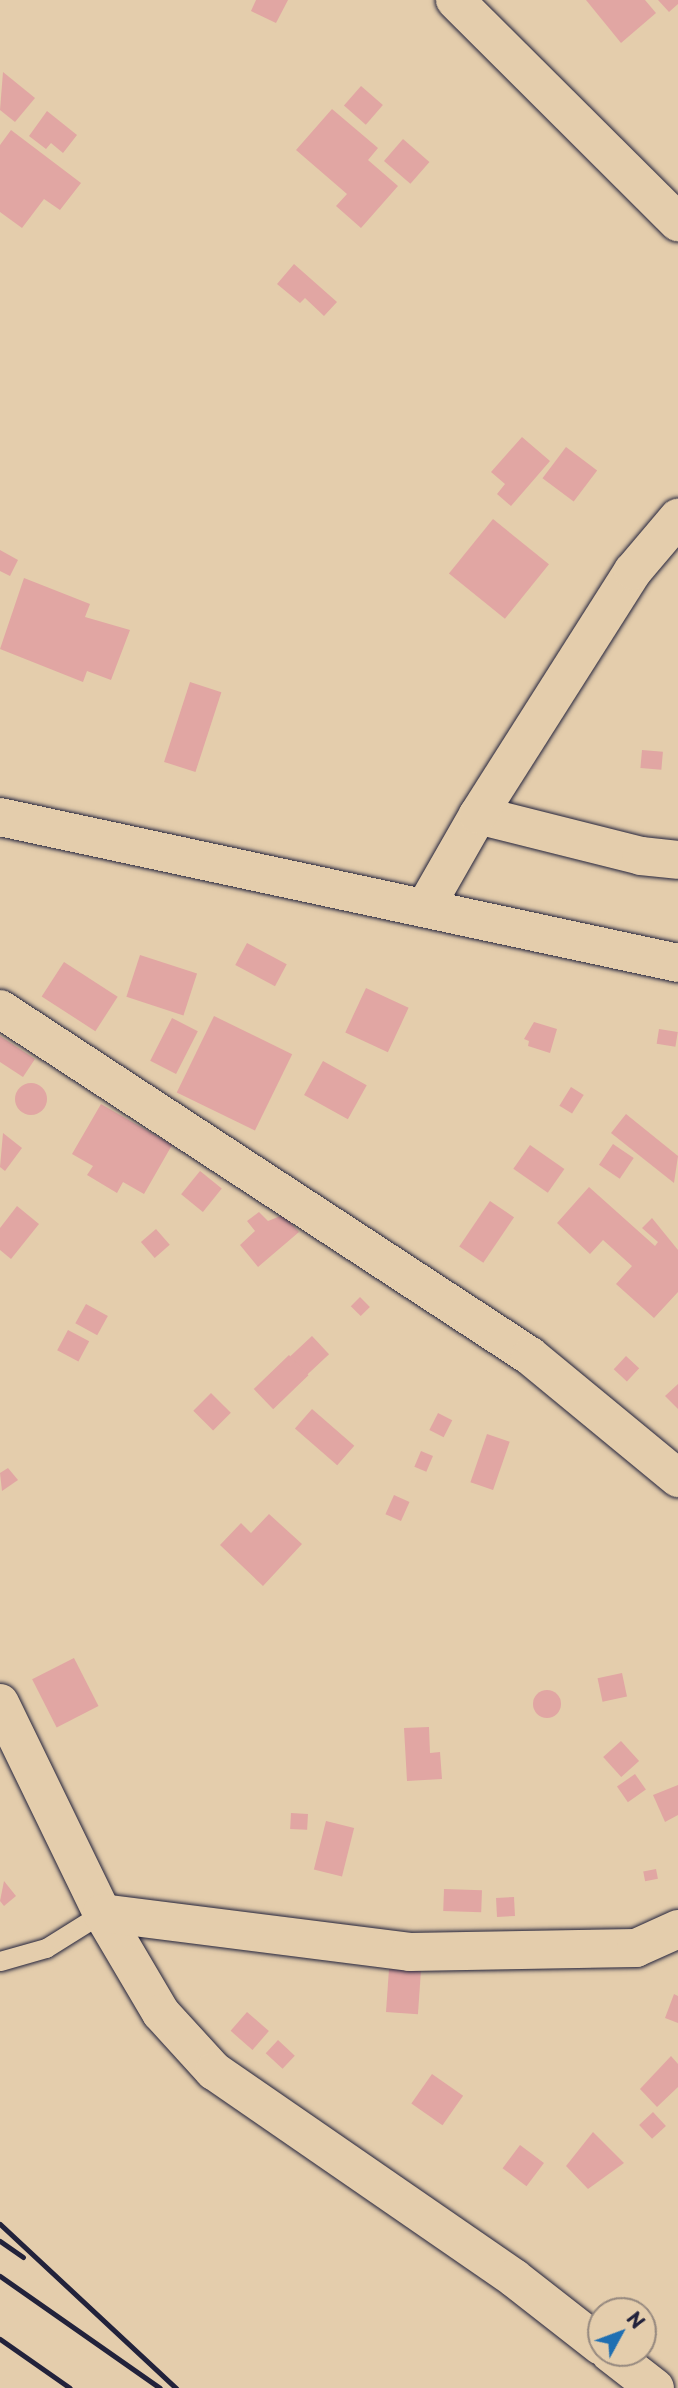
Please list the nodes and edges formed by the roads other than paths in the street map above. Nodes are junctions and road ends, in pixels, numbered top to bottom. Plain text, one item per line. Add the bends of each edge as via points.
1 (455, 0) edge
2 (678, 222) edge
3 (678, 518) edge
4 (478, 815) junction
5 (0, 817) edge
6 (678, 860) edge
7 (426, 906) junction
8 (678, 963) edge
9 (0, 1009) edge
10 (678, 1478) edge
11 (0, 1703) edge
12 (102, 1913) junction
13 (678, 1929) edge
14 (0, 1961) edge
15 (587, 2335) edge
16 (628, 2367) edge
17 (655, 2388) edge

1 - 2 street
3 - 4 street via 633,571
4 - 6 street via 641,856
4 - 7 street
5 - 7 street
7 - 8 street
9 - 10 street via 530,1356
11 - 12 street
12 - 13 street via 410,1952 636,1948
12 - 14 lane via 46,1948
12 - 15 street via 161,2013 214,2071 513,2278
16 - 17 street

